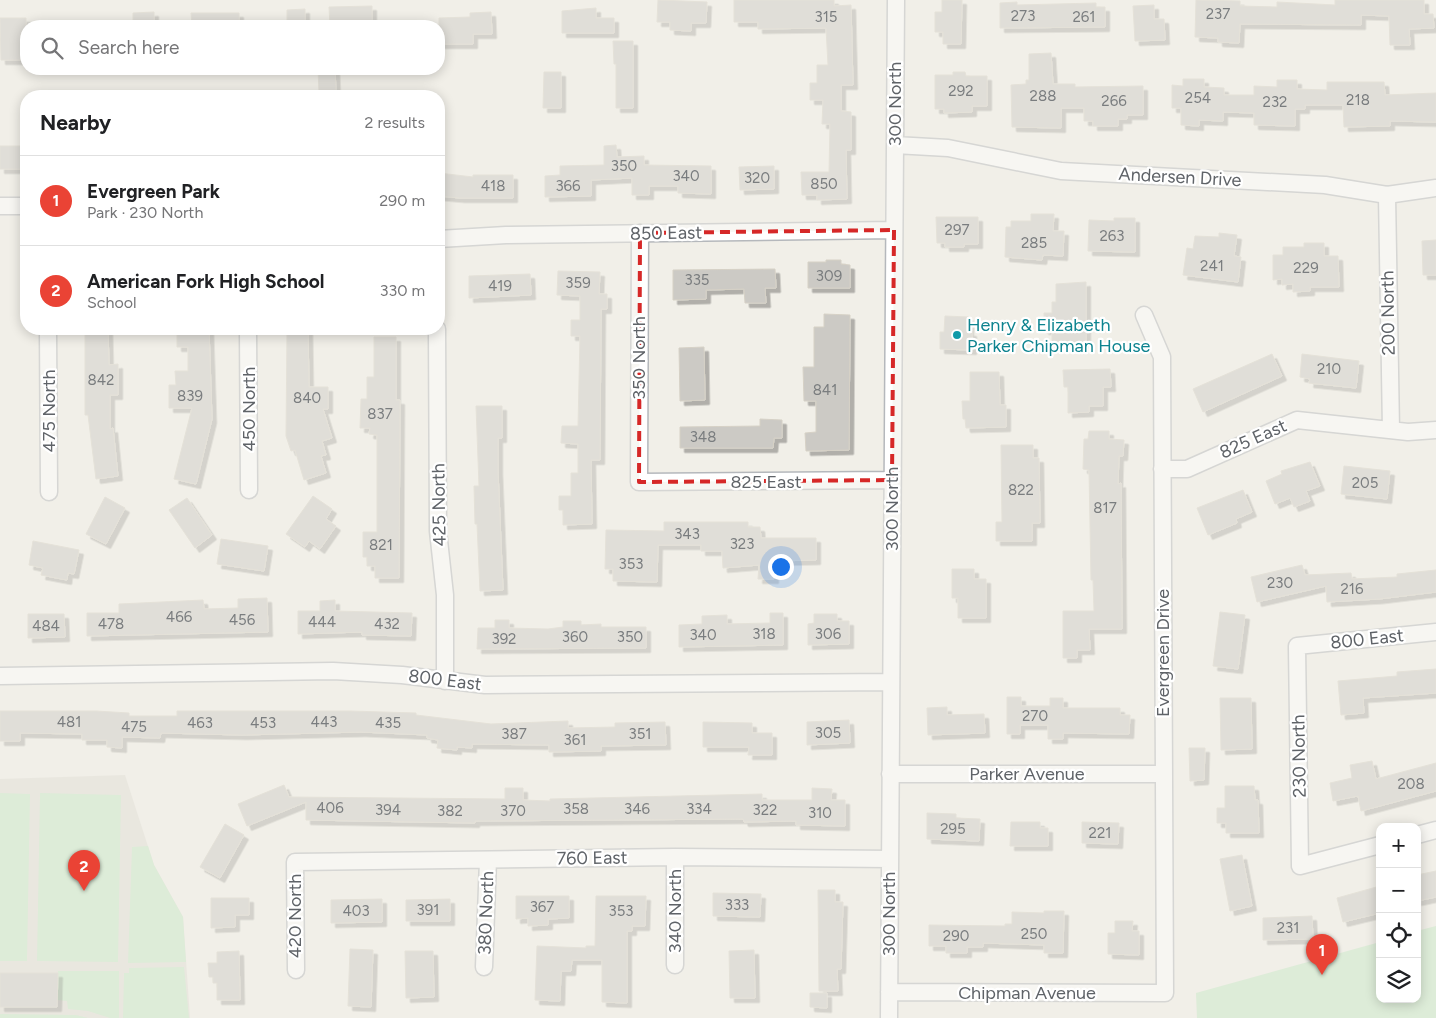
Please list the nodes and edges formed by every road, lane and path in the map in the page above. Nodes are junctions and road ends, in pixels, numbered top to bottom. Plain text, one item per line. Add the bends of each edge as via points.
1 (896, 0) edge
2 (895, 145) junction
3 (1436, 188) edge
4 (1387, 195) junction
5 (0, 206) edge
6 (20, 206) edge
7 (894, 230) junction
8 (640, 233) junction
9 (445, 239) edge
10 (1144, 315) dead end
11 (48, 335) edge
12 (248, 335) edge
13 (437, 335) edge
14 (1391, 430) junction
15 (1436, 430) edge
16 (1162, 469) junction
17 (892, 480) junction
18 (639, 482) joint
19 (249, 490) dead end
20 (49, 492) dead end
21 (1436, 632) edge
22 (1297, 646) joint
23 (0, 676) edge
24 (445, 680) junction
25 (891, 682) junction
26 (890, 774) junction
27 (1164, 774) junction
28 (1436, 830) edge
29 (1421, 834) edge
30 (1376, 846) edge
31 (675, 857) junction
32 (890, 859) junction
33 (488, 860) junction
34 (295, 862) joint
35 (675, 965) dead end
36 (484, 967) dead end
37 (296, 970) dead end
38 (889, 992) junction
39 (1165, 993) joint
40 (889, 1018) edge

1 - 2 street, 300 North
2 - 4 street, Andersen Drive via 948,148 1061,171 1324,185
2 - 7 street, 300 North
3 - 4 street, Andersen Drive
4 - 14 street, 200 North
5 - 6 street
7 - 8 street, 850 East
7 - 17 street, 300 North
8 - 9 street, 850 East
8 - 18 street, 350 North
10 - 16 street, Evergreen Drive via 1162,356
11 - 20 street, 475 North
12 - 19 street, 450 North
13 - 24 street, 425 North via 438,532 444,595
14 - 15 street, 825 East
14 - 16 street, 825 East via 1297,420 1187,469
16 - 27 street, Evergreen Drive
17 - 18 street, 825 East
17 - 25 street, 300 North
21 - 22 street, 800 East
22 - 30 street, 230 North via 1300,866
23 - 24 street, 800 East via 333,671
24 - 25 street, 800 East via 485,685
25 - 26 street, 300 North
26 - 27 street, Parker Avenue
26 - 32 street, 300 North
27 - 39 street, Evergreen Drive
28 - 29 street
31 - 32 street, 760 East
31 - 33 street, 760 East
31 - 35 street, 340 North
32 - 38 street, 300 North
33 - 34 street, 760 East
33 - 36 street, 380 North
34 - 37 street, 420 North
38 - 39 street, Chipman Avenue
38 - 40 street, 300 North

